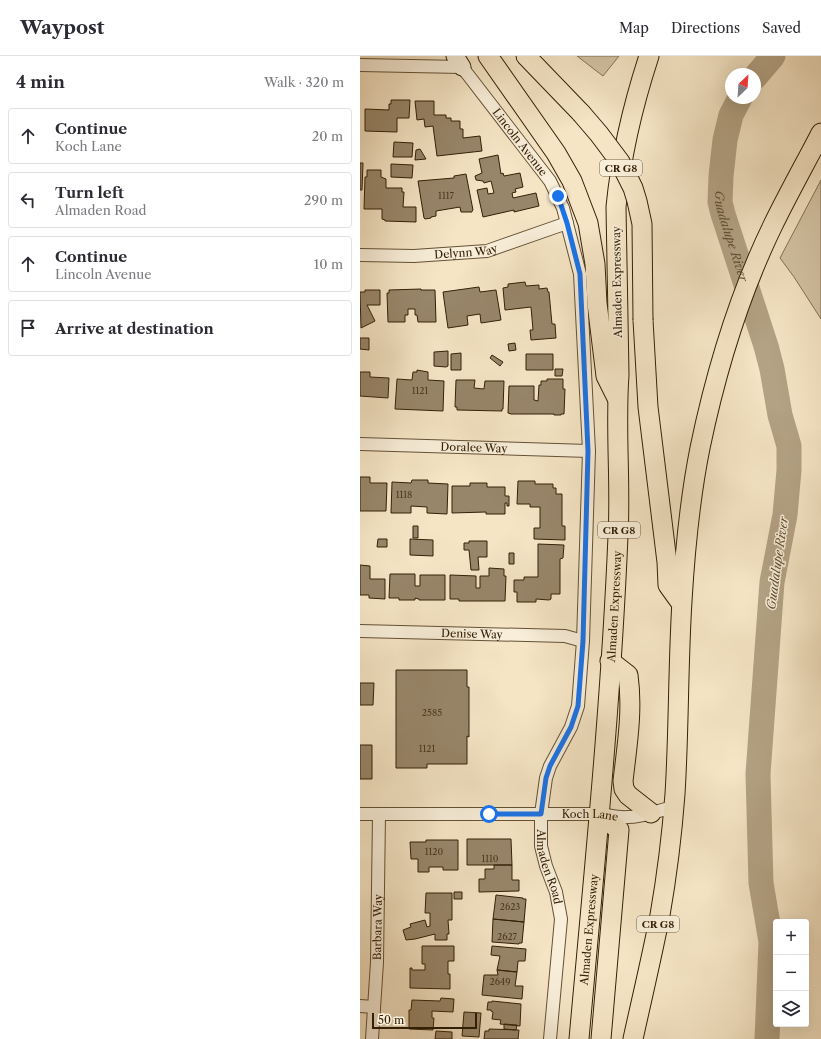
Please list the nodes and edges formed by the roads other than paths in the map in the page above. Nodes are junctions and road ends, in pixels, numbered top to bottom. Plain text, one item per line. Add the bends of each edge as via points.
1 (488, 56) edge
2 (526, 56) edge
3 (649, 56) edge
4 (458, 62) edge
5 (360, 65) edge
6 (821, 133) edge
7 (812, 164) edge
8 (567, 223) junction
9 (360, 255) edge
10 (618, 398) junction
11 (360, 444) edge
12 (588, 451) junction
13 (681, 603) junction
14 (360, 631) edge
15 (583, 641) junction
16 (610, 661) junction
17 (674, 807) junction
18 (651, 813) junction
19 (360, 814) edge
20 (378, 814) junction
21 (541, 814) junction
22 (599, 814) junction
23 (360, 1006) edge
24 (374, 1007) junction
25 (372, 1039) edge
26 (550, 1039) edge
27 (579, 1039) edge
28 (601, 1039) edge
29 (633, 1039) edge

1 - 10 main road via 556,153 572,181 588,223 595,264 606,376
2 - 13 main road, bridge via 607,143 620,162 637,201 642,224 643,320 648,407 668,585
3 - 10 main road, Almaden Expressway / CR G8 via 632,113 618,180
4 - 5 street
4 - 8 street, Lincoln Avenue via 550,181
6 - 7 main road, CR G8
7 - 13 main road, CR G8 via 773,225 762,249 740,304 720,367 700,447 689,514
8 - 9 street, Delynn Way via 487,252 414,256
8 - 12 street, Almaden Road via 580,274
10 - 16 main road, Almaden Expressway / CR G8 via 620,483
11 - 12 street, Doralee Way
12 - 15 street, Almaden Road
13 - 17 main road, CR G8
14 - 15 street, Denise Way via 565,636
15 - 21 street, Almaden Road via 578,706 571,727 550,766
16 - 18 main road via 628,675 630,690 624,789
16 - 22 main road, Almaden Expressway / CR G8
17 - 18 street, Koch Lane
17 - 29 main road, CR G8 via 660,916
18 - 22 street, Koch Lane via 627,817
19 - 20 street, Koch Lane
20 - 21 street, Koch Lane
20 - 24 street, Barbara Way via 377,962
21 - 22 street, Koch Lane
21 - 26 street, Almaden Road via 541,846 556,892 561,919
22 - 27 main road, Almaden Expressway / CR G8
22 - 28 main road via 618,830
23 - 24 street
24 - 25 street, Barbara Way

